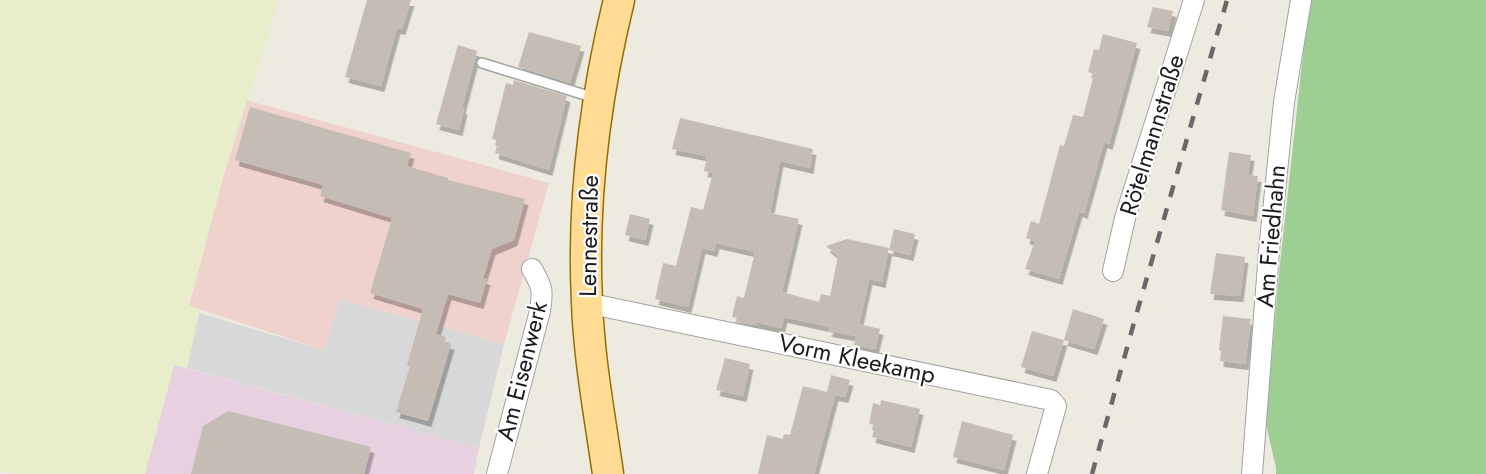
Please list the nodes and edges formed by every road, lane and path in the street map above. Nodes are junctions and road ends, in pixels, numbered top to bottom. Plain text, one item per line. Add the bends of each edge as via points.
1 (619, 0) edge
2 (1194, 0) edge
3 (1301, 0) edge
4 (482, 63) dead end
5 (599, 99) junction
6 (532, 269) dead end
7 (1113, 271) dead end
8 (586, 303) junction
9 (497, 474) edge
10 (608, 474) edge
11 (1037, 474) edge
12 (1252, 474) edge

1 - 5 main road, Lennestraße
2 - 7 street, Rötelmannstraße via 1125,218
3 - 12 street, Am Friedhahn via 1281,125
4 - 5 lane
5 - 8 main road, Lennestraße via 590,169
6 - 9 street, Am Eisenwerk via 543,291 540,311
8 - 10 main road, Lennestraße
8 - 11 street, Vorm Kleekamp via 1051,400 1056,406

